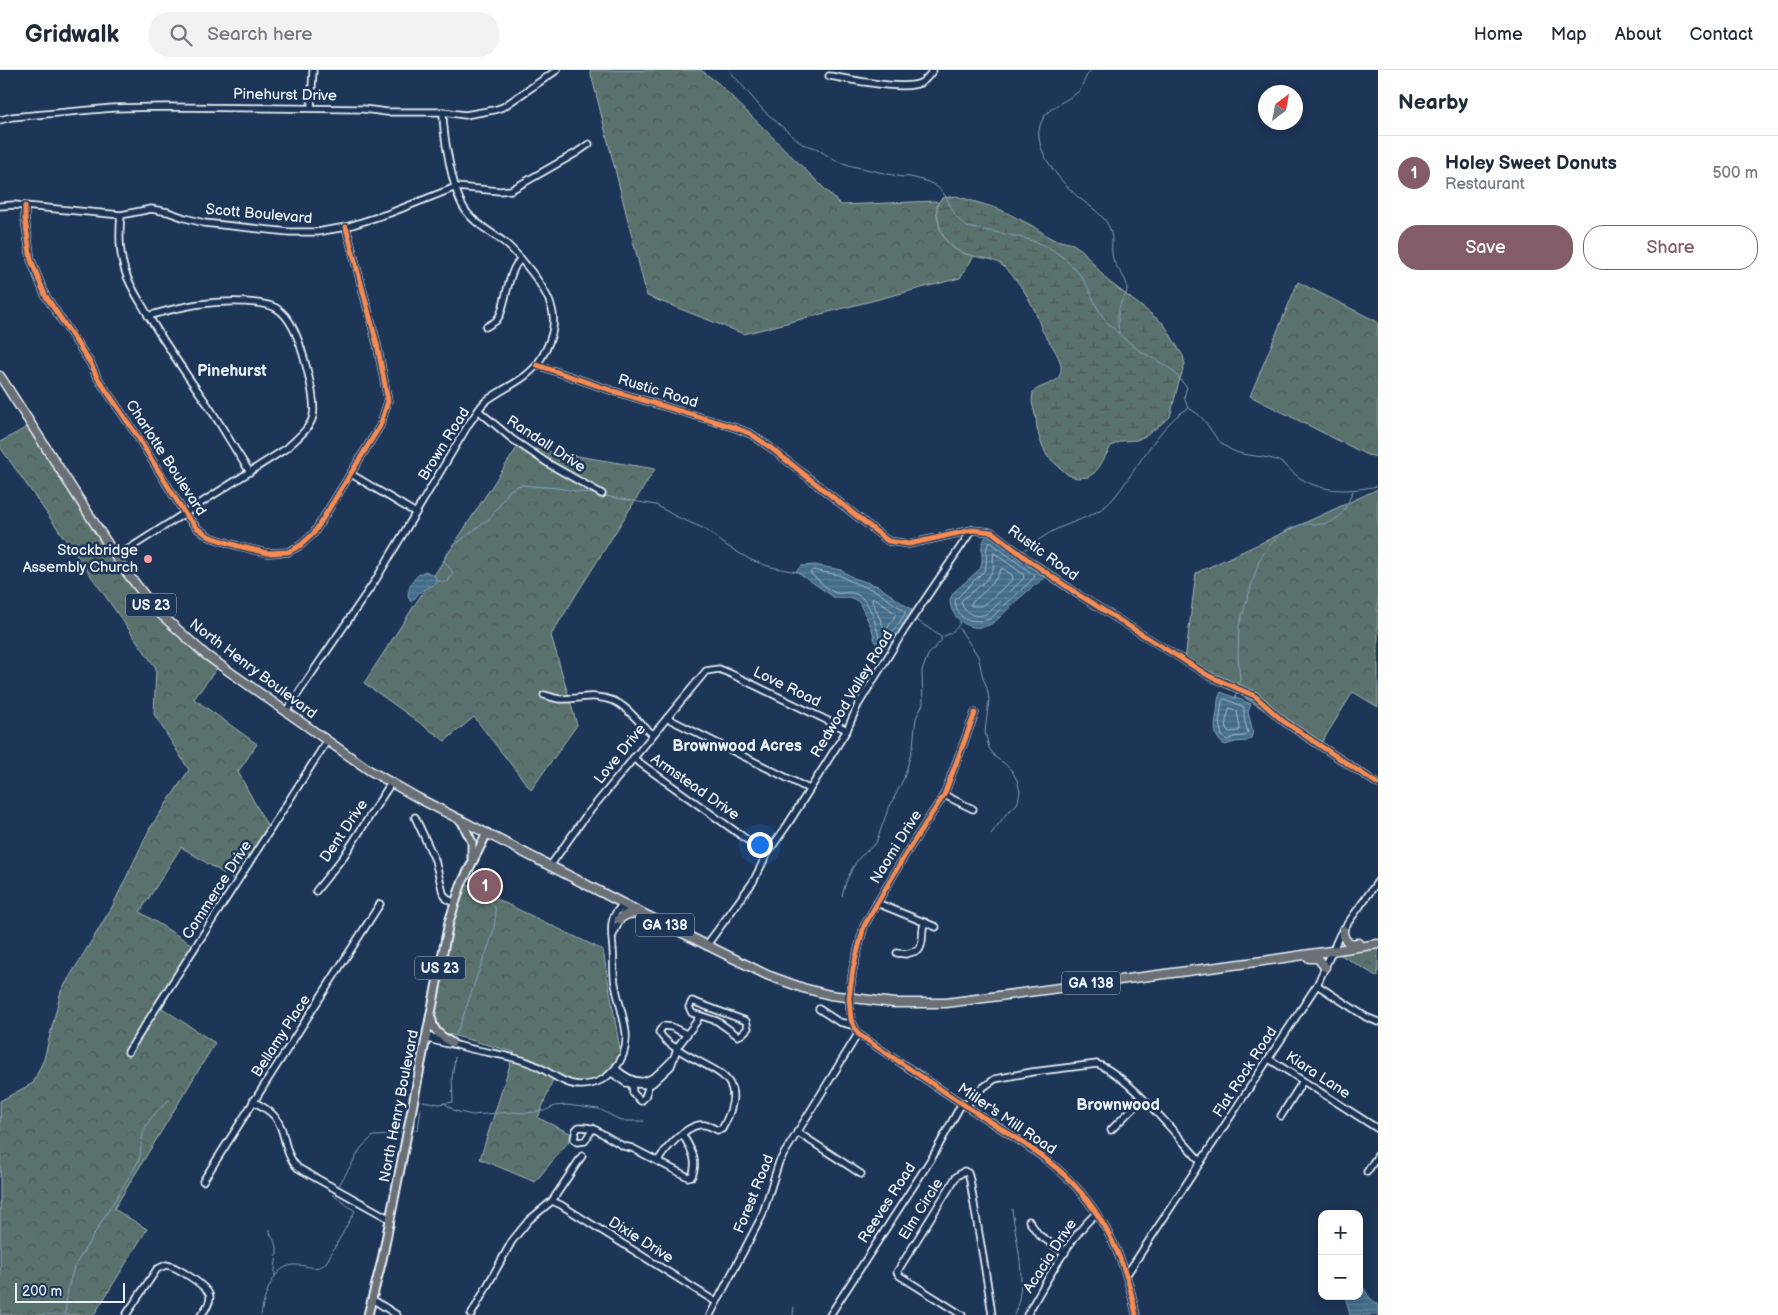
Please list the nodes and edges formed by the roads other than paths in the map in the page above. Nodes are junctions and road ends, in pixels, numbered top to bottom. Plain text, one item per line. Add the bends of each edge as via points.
1 (313, 70) edge
2 (557, 70) edge
3 (933, 70) edge
4 (829, 76) dead end
5 (311, 108) junction
6 (443, 112) junction
7 (0, 120) edge
8 (589, 144) dead end
9 (456, 187) junction
10 (0, 206) edge
11 (25, 206) junction
12 (120, 215) junction
13 (346, 227) junction
14 (521, 259) junction
15 (148, 316) junction
16 (486, 327) dead end
17 (537, 365) junction
18 (0, 376) edge
19 (479, 411) junction
20 (250, 472) junction
21 (351, 474) junction
22 (602, 494) dead end
23 (416, 513) junction
24 (185, 514) junction
25 (972, 530) junction
26 (116, 557) junction
27 (714, 669) joint
28 (544, 694) dead end
29 (286, 711) junction
30 (975, 713) dead end
31 (667, 718) junction
32 (847, 730) junction
33 (653, 734) junction
34 (327, 741) junction
35 (633, 758) junction
36 (391, 783) junction
37 (1378, 784) edge
38 (809, 789) junction
39 (944, 794) junction
40 (973, 809) dead end
41 (415, 817) dead end
42 (461, 820) junction
43 (487, 833) junction
44 (767, 854) junction
45 (471, 864) junction
46 (551, 865) junction
47 (1378, 881) edge
48 (316, 891) dead end
49 (455, 903) junction
50 (877, 903) junction
51 (380, 904) dead end
52 (624, 904) junction
53 (642, 914) junction
54 (620, 919) junction
55 (925, 922) junction
56 (936, 927) dead end
57 (1343, 930) junction
58 (612, 937) junction
59 (1376, 944) edge
60 (706, 946) junction
61 (1333, 950) junction
62 (897, 953) dead end
63 (1302, 956) junction
64 (1325, 967) junction
65 (1317, 984) junction
66 (849, 998) junction
67 (819, 1009) dead end
68 (431, 1015) junction
69 (699, 1016) junction
70 (1378, 1022) edge
71 (852, 1024) junction
72 (686, 1034) junction
73 (858, 1034) junction
74 (426, 1037) junction
75 (452, 1043) junction
76 (677, 1049) junction
77 (128, 1052) dead end
78 (674, 1058) junction
79 (1269, 1058) junction
80 (614, 1071) junction
81 (1303, 1081) junction
82 (632, 1084) junction
83 (649, 1085) junction
84 (1142, 1099) junction
85 (254, 1101) junction
86 (964, 1105) junction
87 (1281, 1116) dead end
88 (593, 1128) dead end
89 (1378, 1129) edge
90 (1111, 1130) dead end
91 (797, 1132) junction
92 (683, 1135) junction
93 (1378, 1155) edge
94 (582, 1156) dead end
95 (658, 1161) junction
96 (1201, 1162) junction
97 (1367, 1172) dead end
98 (861, 1174) dead end
99 (203, 1181) dead end
100 (552, 1201) junction
101 (1096, 1214) junction
102 (390, 1219) junction
103 (1029, 1221) dead end
104 (1065, 1253) junction
105 (1127, 1274) junction
106 (372, 1300) junction
107 (716, 1302) junction
108 (126, 1315) edge
109 (201, 1315) edge
110 (368, 1315) edge
111 (397, 1315) edge
112 (471, 1315) edge
113 (710, 1315) edge
114 (830, 1315) edge
115 (962, 1315) edge
116 (992, 1315) edge
117 (1027, 1315) edge
118 (1136, 1315) edge

1 - 5 street
2 - 6 street, Pinehurst Drive via 503,107 465,115
3 - 4 street via 913,86
5 - 6 street, Pinehurst Drive
5 - 7 street, Pinehurst Drive via 113,108 12,116
6 - 9 street, Brown Road via 443,128
8 - 9 street, Scott Boulevard via 511,190
9 - 13 street, Scott Boulevard
9 - 14 street, Brown Road via 469,216 511,247
10 - 11 street, Scott Boulevard
11 - 12 street, Scott Boulevard
11 - 24 street, Charlotte Boulevard via 31,260 45,295
12 - 13 street, Scott Boulevard via 151,209 204,223 289,232
12 - 15 street via 119,234 125,272
13 - 21 street, Charlotte Boulevard via 377,344 388,401 380,426
14 - 16 street via 512,274 500,315
14 - 17 street, Brown Road via 547,294 554,313 552,333
15 - 20 street
15 - 20 street via 204,302 230,301 266,305 286,316 305,361 313,398 313,416 305,430 287,448
17 - 19 street, Brown Road via 485,402
17 - 25 street, Rustic Road via 751,434 888,541 908,544
18 - 26 highway, North Henry Boulevard / US 23
19 - 22 street, Randall Drive via 549,464
19 - 23 street, Brown Road
20 - 24 street
21 - 23 street
21 - 24 street, Charlotte Boulevard via 314,533 288,552 267,553 210,537
23 - 29 street, Brown Road via 375,581
24 - 26 street
25 - 32 street, Redwood Valley Road via 858,705
25 - 37 street, Rustic Road via 992,532 1053,577 1209,676 1255,696 1283,721
26 - 29 highway, North Henry Boulevard / US 23 via 150,602 186,638 228,672
27 - 31 street, Love Drive via 701,675
27 - 32 street, Love Road via 729,673
28 - 33 street via 563,700 587,696 615,701
29 - 34 highway, North Henry Boulevard / US 23
30 - 39 street, Naomi Drive
31 - 33 street, Love Drive
31 - 38 street
32 - 38 street, Redwood Valley Road
33 - 35 street, Love Drive
34 - 36 highway, North Henry Boulevard / US 23
34 - 77 street, Commerce Drive
35 - 44 street, Armstead Drive
35 - 46 street, Love Drive via 585,816
36 - 42 highway, North Henry Boulevard / US 23
36 - 48 street, Dent Drive via 344,856
38 - 44 street, Redwood Valley Road
39 - 40 street
39 - 50 street, Naomi Drive
41 - 49 street via 435,860 443,893
42 - 43 highway, North Henry Boulevard / US 23
42 - 45 main road, US 23 via 472,842
43 - 45 main road, North Henry Boulevard / US 23
43 - 46 highway, GA 138
44 - 60 street, Redwood Valley Road via 753,882
45 - 49 main road, North Henry Boulevard / US 23
46 - 52 highway, GA 138
47 - 57 street, Flat Rock Road
49 - 68 main road, North Henry Boulevard / US 23
50 - 55 street
50 - 66 street, Naomi Drive via 864,926
51 - 85 street, Bellamy Place
52 - 53 highway, GA 138
52 - 54 street
52 - 58 street via 612,923
53 - 54 highway via 628,914
53 - 60 highway, GA 138
54 - 58 street
55 - 56 street
55 - 62 street via 919,950
57 - 59 highway via 1348,942
57 - 61 street, Flat Rock Road
58 - 80 street via 614,982 626,1034 623,1053
59 - 61 highway, GA 138
60 - 66 highway, GA 138 via 795,985
61 - 63 highway, GA 138
61 - 64 street, Flat Rock Road
63 - 64 highway via 1318,958
63 - 66 highway, GA 138 via 959,1003 900,1003
64 - 65 street, Flat Rock Road
65 - 70 street
65 - 79 street, Flat Rock Road
66 - 71 street, Miller's Mill Road
67 - 71 street via 839,1022
68 - 74 main road, North Henry Boulevard / US 23
68 - 75 main road via 433,1027
69 - 69 street via 690,1011 692,1001 746,1020 748,1028 738,1036 716,1021
69 - 72 street
71 - 73 street, Miller's Mill Road
72 - 76 street
72 - 76 street via 672,1027 660,1029 661,1036
73 - 86 street, Miller's Mill Road
73 - 91 street, Forest Road
74 - 75 street
74 - 102 main road, North Henry Boulevard / US 23
75 - 80 street via 530,1063 574,1086 604,1079
76 - 78 street
76 - 92 street via 721,1074 730,1082 733,1092 722,1129 698,1125
78 - 80 street via 647,1081 631,1080
78 - 83 street via 672,1066
79 - 81 street, Kiara Lane
79 - 96 street, Flat Rock Road
80 - 82 street via 620,1080
81 - 87 street
81 - 89 street, Kiara Lane
82 - 83 street
82 - 83 street via 633,1094 642,1101
84 - 86 street, Reeves Road via 1105,1066 1087,1064 995,1079
84 - 90 street
84 - 96 street, Reeves Road
85 - 99 street, Bellamy Place
85 - 102 street via 276,1118 286,1150 298,1168
86 - 101 street, Miller's Mill Road via 1049,1162 1078,1190
86 - 114 street, Reeves Road
88 - 95 street
91 - 98 street
91 - 107 street, Forest Road via 779,1162 754,1233
92 - 95 street via 668,1145
92 - 95 street via 695,1160 692,1176 688,1177
93 - 97 street
94 - 100 street
96 - 105 street, Flat Rock Road
100 - 107 street, Dixie Drive
100 - 112 street via 512,1241
101 - 104 street, Acacia Drive
101 - 105 street, Miller's Mill Road via 1119,1253
102 - 106 main road, North Henry Boulevard / US 23
103 - 104 street via 1038,1235
104 - 117 street, Acacia Drive
105 - 118 street, Miller's Mill Road
106 - 110 main road, North Henry Boulevard / US 23
106 - 111 street
107 - 113 street, Forest Road
108 - 109 street via 157,1269 166,1265 207,1290 210,1300
115 - 116 street, Elm Circle via 897,1272 956,1177 964,1171 970,1180

